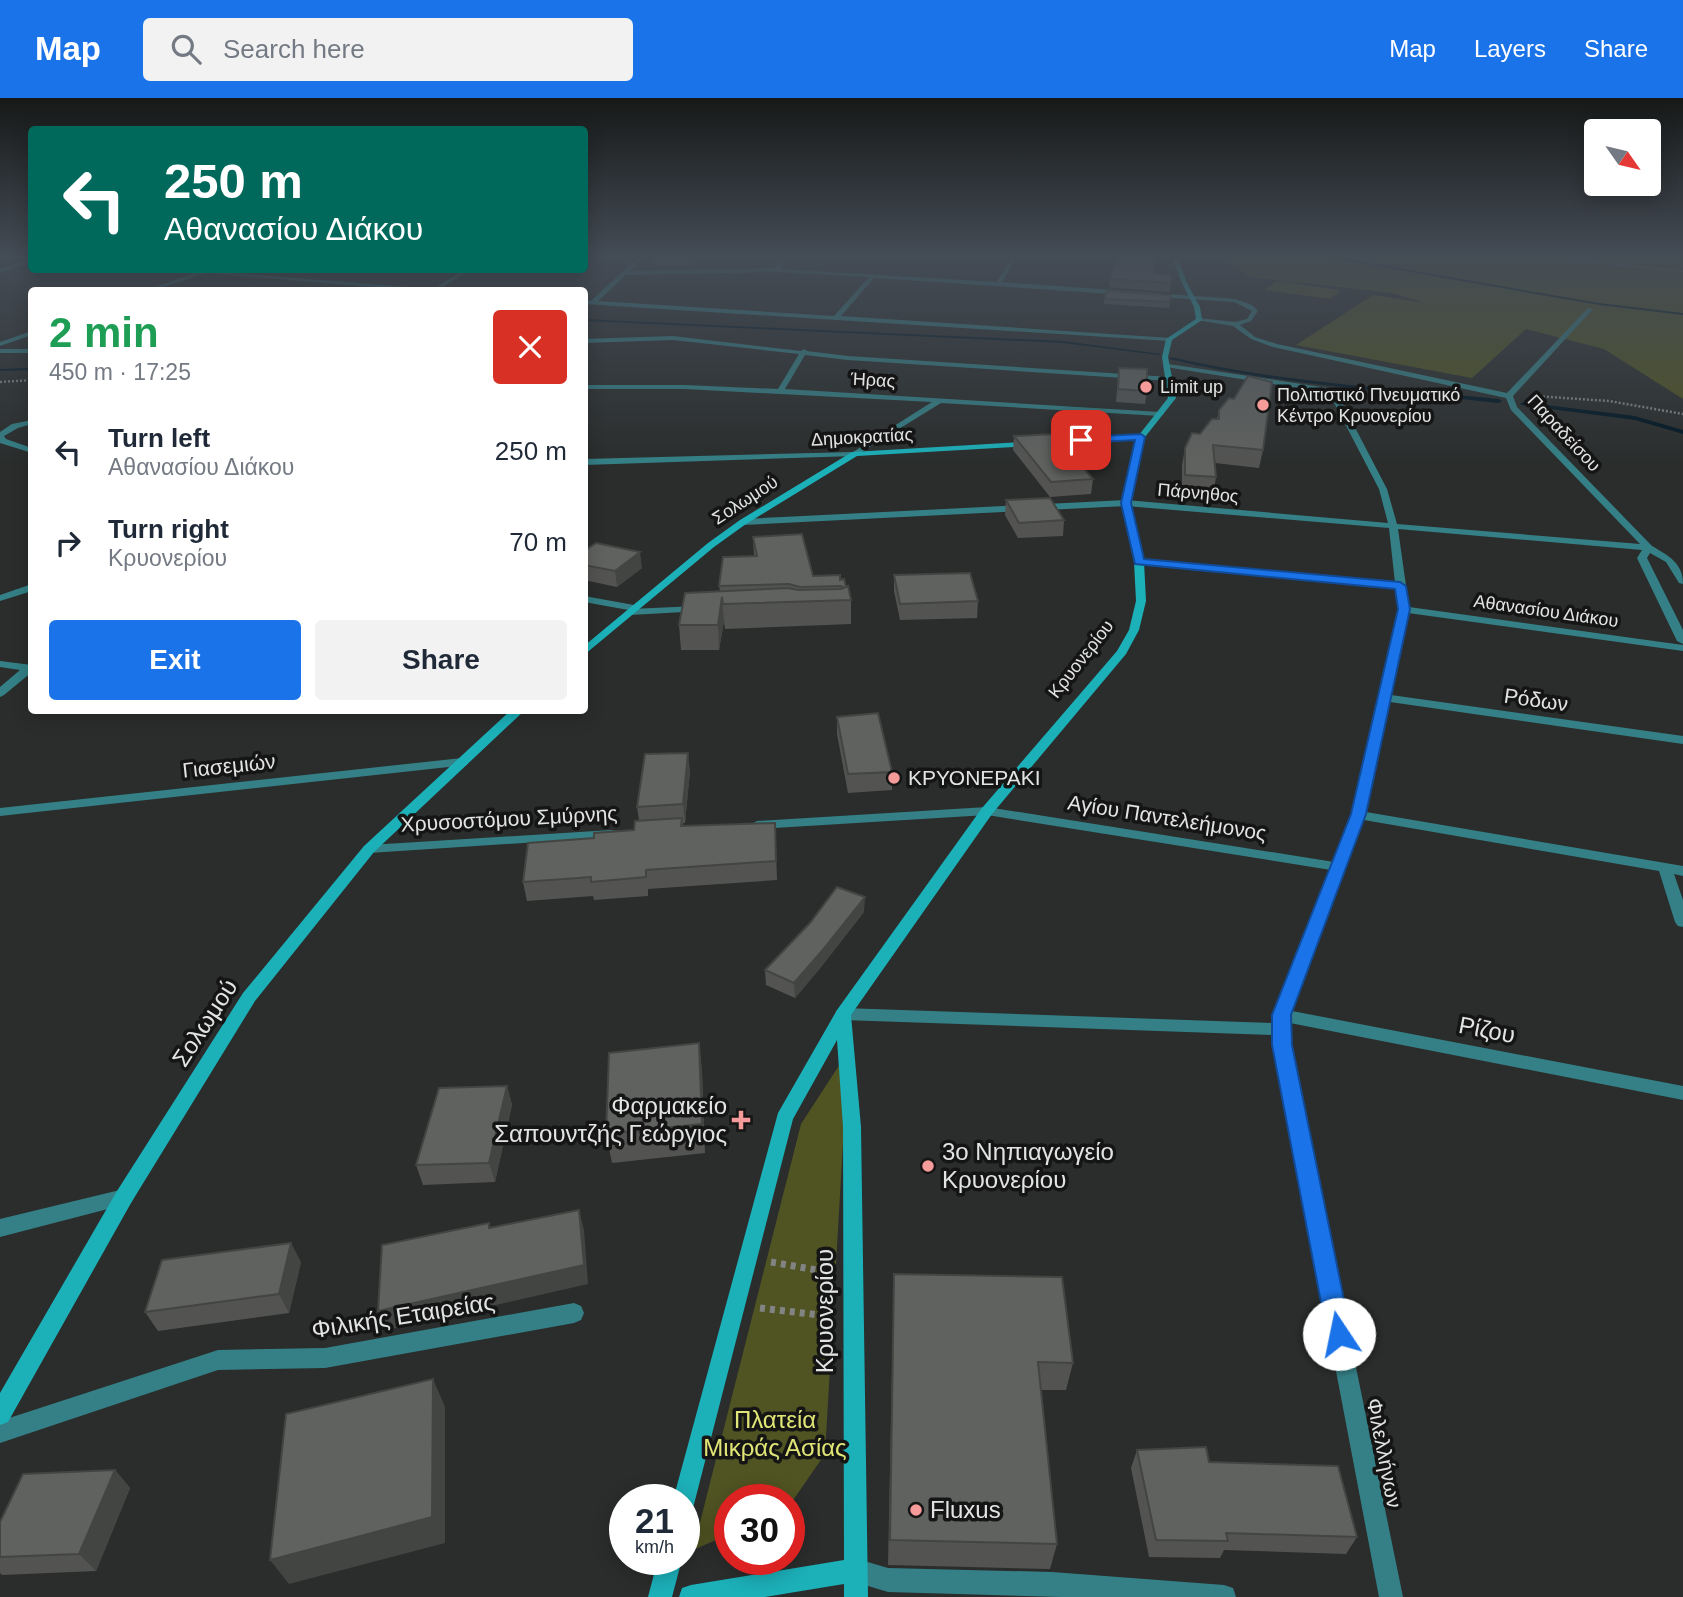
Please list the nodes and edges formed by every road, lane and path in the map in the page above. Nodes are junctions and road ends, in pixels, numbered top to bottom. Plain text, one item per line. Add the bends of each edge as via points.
1 (946, 325) edge
2 (1191, 325) edge
3 (1236, 325) edge
4 (1575, 325) edge
5 (28, 334) edge
6 (1169, 339) junction
7 (588, 341) edge
8 (0, 344) edge
9 (0, 351) edge
10 (28, 351) edge
11 (804, 351) junction
12 (1168, 366) junction
13 (1170, 379) junction
14 (28, 380) edge
15 (0, 382) edge
16 (588, 387) edge
17 (780, 391) junction
18 (1509, 396) junction
19 (941, 400) junction
20 (1160, 414) junction
21 (1683, 414) edge
22 (28, 423) edge
23 (0, 435) edge
24 (1141, 437) junction
25 (28, 450) edge
26 (855, 454) junction
27 (588, 463) edge
28 (1126, 503) junction
29 (743, 522) junction
30 (1392, 525) junction
31 (1649, 548) junction
32 (1139, 562) junction
33 (1683, 581) edge
34 (1400, 586) junction
35 (28, 588) edge
36 (0, 598) edge
37 (588, 600) edge
38 (710, 609) edge
39 (1404, 609) junction
40 (632, 610) junction
41 (1683, 640) edge
42 (588, 648) edge
43 (1683, 648) edge
44 (0, 664) edge
45 (28, 668) edge
46 (28, 670) edge
47 (0, 693) edge
48 (1384, 698) junction
49 (515, 714) edge
50 (1683, 740) edge
51 (462, 762) junction
52 (987, 811) junction
53 (0, 812) edge
54 (1359, 814) junction
55 (740, 826) edge
56 (630, 833) edge
57 (369, 849) junction
58 (1339, 867) junction
59 (1665, 868) junction
60 (1683, 871) edge
61 (1683, 922) edge
62 (843, 1014) junction
63 (1282, 1022) junction
64 (1683, 1093) edge
65 (124, 1197) junction
66 (0, 1228) edge
67 (748, 1259) junction
68 (853, 1276) junction
69 (737, 1305) junction
70 (574, 1313) dead end
71 (853, 1319) junction
72 (0, 1414) edge
73 (0, 1432) edge
74 (689, 1484) edge
75 (854, 1570) junction
76 (666, 1575) edge
77 (660, 1597) edge
78 (691, 1597) edge
79 (856, 1597) edge
80 (1224, 1597) edge
81 (1391, 1597) edge

1 - 6 street
2 - 6 main road
3 - 18 street via 1275,346
4 - 18 street, Παραδείσου
5 - 8 street
6 - 12 main road, Κρυονερίου
7 - 11 street via 673,338
9 - 10 street
11 - 13 street via 848,358
11 - 17 street
12 - 13 main road, Κρυονερίου
12 - 30 street, Φιλελλήνων via 1332,391 1383,489
13 - 20 main road, Κρυονερίου via 1172,398
14 - 15 path
16 - 17 street, Ήρας
17 - 19 street, Ήρας
18 - 21 path via 1577,398
18 - 31 street, Παραδείσου via 1514,408
19 - 20 street, Ήρας
19 - 26 street, Σολωμού
20 - 24 main road, Κρυονερίου
22 - 23 street
23 - 25 street via 3,442
24 - 26 main road, Δημοκρατίας
24 - 28 main road, Κρυονερίου
26 - 27 street, Δημοκρατίας
26 - 29 main road, Σολωμού
28 - 29 street, Πάρνηθος
28 - 30 street, Πάρνηθος
28 - 32 main road, Κρυονερίου
29 - 40 main road, Σολωμού
30 - 31 street, Πάρνηθος
30 - 34 street, Φιλελλήνων
31 - 33 street, Παραδείσου via 1670,560
31 - 41 street via 1642,558
32 - 34 street
32 - 52 main road, Κρυονερίου via 1141,601 1134,630 1122,652
34 - 39 street, Φιλελλήνων
35 - 36 street
37 - 40 street
38 - 40 street
39 - 43 street, Αθανασίου Διάκου
39 - 48 street, Φιλελλήνων
40 - 42 main road, Σολωμού
44 - 45 street
46 - 47 street
48 - 50 street, Ρόδων
48 - 54 street, Φιλελλήνων
49 - 51 main road, Σολωμού
51 - 53 street, Γιασεμιών
51 - 57 main road, Σολωμού
52 - 55 street
52 - 58 street, Αγίου Παντελεήμονος
52 - 62 main road, Κρυονερίου
54 - 58 street, Φιλελλήνων
54 - 59 street
56 - 57 street, Χρυσοστόμου Σμύρνης
57 - 65 main road, Σολωμού via 249,997
58 - 63 street, Φιλελλήνων
59 - 60 street
59 - 61 street
62 - 63 street, Ρίζου
62 - 67 main road, Κρυονερίου via 784,1118
62 - 68 main road, Κρυονερίου via 852,1127
63 - 64 street, Ρίζου
63 - 81 street, Φιλελλήνων via 1282,1045
65 - 66 street
65 - 72 main road, Σολωμού
67 - 68 path
67 - 69 main road, Κρυονερίου
68 - 71 main road, Κρυονερίου
69 - 71 path
69 - 74 main road, Κρυονερίου
70 - 73 street, Φιλικής Εταιρείας via 325,1359 218,1360
71 - 75 main road, Κρυονερίου
75 - 78 main road
75 - 79 main road, Κρυονερίου
75 - 80 street via 888,1580 1052,1584
76 - 77 main road

